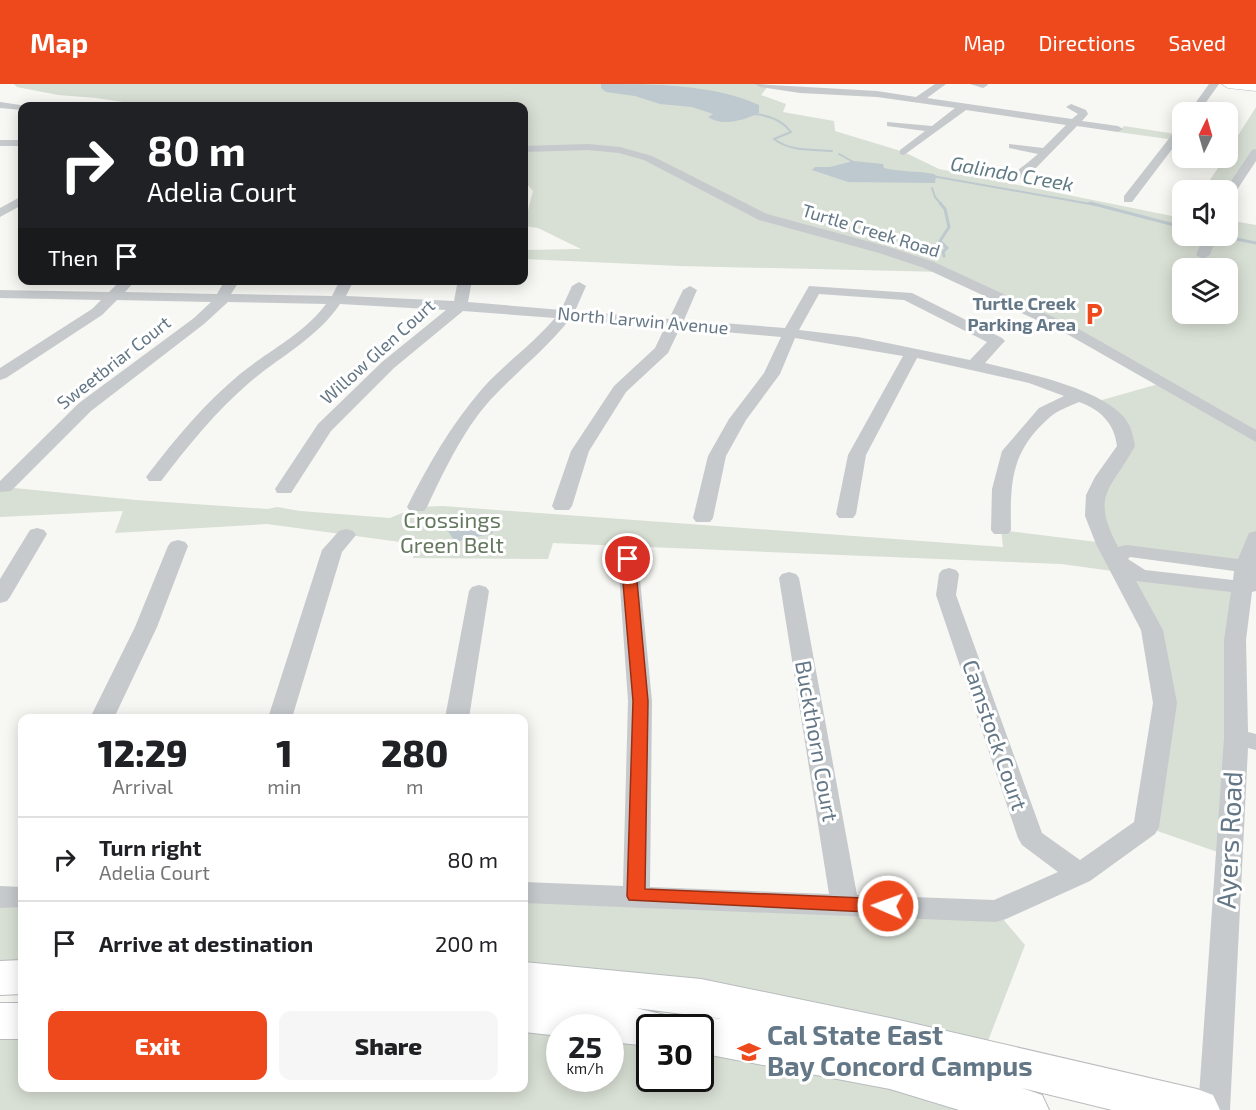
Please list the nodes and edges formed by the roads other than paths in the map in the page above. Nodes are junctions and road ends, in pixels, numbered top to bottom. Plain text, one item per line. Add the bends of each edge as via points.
1 (767, 84) edge
2 (941, 84) edge
3 (1214, 84) edge
4 (1228, 84) edge
5 (1256, 87) edge
6 (918, 100) junction
7 (1201, 102) edge
8 (0, 105) edge
9 (964, 106) junction
10 (18, 107) edge
11 (1071, 107) dead end
12 (1075, 122) junction
13 (891, 124) dead end
14 (934, 129) junction
15 (1118, 129) dead end
16 (0, 142) edge
17 (18, 142) edge
18 (1172, 142) edge
19 (1013, 146) dead end
20 (528, 148) edge
21 (904, 152) dead end
22 (1048, 152) junction
23 (1256, 152) edge
24 (1018, 175) dead end
25 (1238, 180) edge
26 (1128, 199) dead end
27 (18, 203) edge
28 (0, 215) edge
29 (18, 218) edge
30 (1206, 246) edge
31 (1203, 255) dead end
32 (18, 284) edge
33 (125, 285) edge
34 (229, 285) edge
35 (345, 285) edge
36 (464, 285) edge
37 (579, 286) dead end
38 (690, 290) dead end
39 (2, 296) edge
40 (116, 296) junction
41 (224, 297) junction
42 (339, 300) junction
43 (460, 306) junction
44 (566, 315) junction
45 (674, 324) junction
46 (790, 333) junction
47 (913, 352) junction
48 (974, 365) junction
49 (0, 375) edge
50 (1078, 396) junction
51 (1256, 437) edge
52 (155, 477) dead end
53 (4, 487) dead end
54 (284, 489) dead end
55 (562, 506) dead end
56 (417, 507) dead end
57 (846, 514) dead end
58 (703, 518) dead end
59 (1000, 530) dead end
60 (37, 534) dead end
61 (346, 535) dead end
62 (1256, 537) edge
63 (178, 546) dead end
64 (628, 559) dead end
65 (1114, 559) junction
66 (949, 574) dead end
67 (789, 578) dead end
68 (1250, 578) edge
69 (479, 591) dead end
70 (0, 597) edge
71 (104, 714) edge
72 (281, 714) edge
73 (458, 714) edge
74 (1246, 740) edge
75 (1080, 874) junction
76 (528, 893) edge
77 (636, 896) junction
78 (845, 905) junction
79 (18, 977) edge
80 (0, 978) edge
81 (528, 979) edge
82 (528, 1014) edge
83 (0, 1021) edge
84 (18, 1021) edge
85 (636, 1026) edge
86 (714, 1037) edge
87 (1026, 1110) edge
88 (1197, 1110) edge
89 (1214, 1110) edge

1 - 6 street
2 - 6 street
3 - 7 street
4 - 5 main road
6 - 9 street
8 - 10 street
9 - 12 street
9 - 14 street
11 - 12 street via 1083,114
12 - 15 street
12 - 22 street
13 - 14 street
14 - 21 street
16 - 17 street
18 - 26 street
19 - 22 street
20 - 51 street, Turtle Creek Road via 588,147 648,158 763,217 929,265 1072,331
22 - 24 street
23 - 25 street
27 - 28 street
28 - 29 street
30 - 31 street
32 - 39 street
33 - 40 street
34 - 41 street, Sweetbriar Court
35 - 42 street
36 - 43 street
37 - 44 street
38 - 45 street
39 - 40 street, North Larwin Avenue
40 - 41 street, North Larwin Avenue
40 - 49 street via 98,312
41 - 42 street, North Larwin Avenue
41 - 53 street, Sweetbriar Court via 199,321 85,407
42 - 43 street, North Larwin Avenue
42 - 52 street via 318,323 244,379 194,428
43 - 44 street, North Larwin Avenue
43 - 54 street, Willow Glen Court via 388,365 324,428
44 - 45 street, North Larwin Avenue
44 - 56 street via 546,339 488,392 443,454
45 - 46 street, North Larwin Avenue
45 - 55 street via 662,350 620,389 580,451
46 - 47 street, North Larwin Avenue
46 - 48 street via 814,289 907,296 997,341
46 - 58 street via 772,374 738,419 717,456
47 - 48 street, North Larwin Avenue
47 - 57 street via 857,455
48 - 50 street, North Larwin Avenue via 1035,380
50 - 59 street via 1045,412 1011,451 1001,489
50 - 65 street, North Larwin Avenue via 1095,402 1124,431 1126,446 1095,495 1095,516
60 - 70 street
61 - 72 street via 332,550
62 - 68 street, Ayers Road
63 - 71 street via 146,627
64 - 77 street via 640,701
65 - 68 street via 1140,576
65 - 75 street, North Larwin Avenue via 1152,630 1165,703 1146,827
66 - 75 street, Camstock Court via 946,595 1031,838
67 - 78 street, Buckthorn Court
68 - 74 street, Ayers Road via 1235,640
69 - 73 street
74 - 89 street, Ayers Road
75 - 78 street, North Larwin Avenue via 996,910
76 - 77 street, North Larwin Avenue
77 - 78 street, North Larwin Avenue
79 - 80 highway
81 - 88 highway via 701,997
82 - 85 highway
83 - 84 highway
86 - 87 highway via 890,1069

